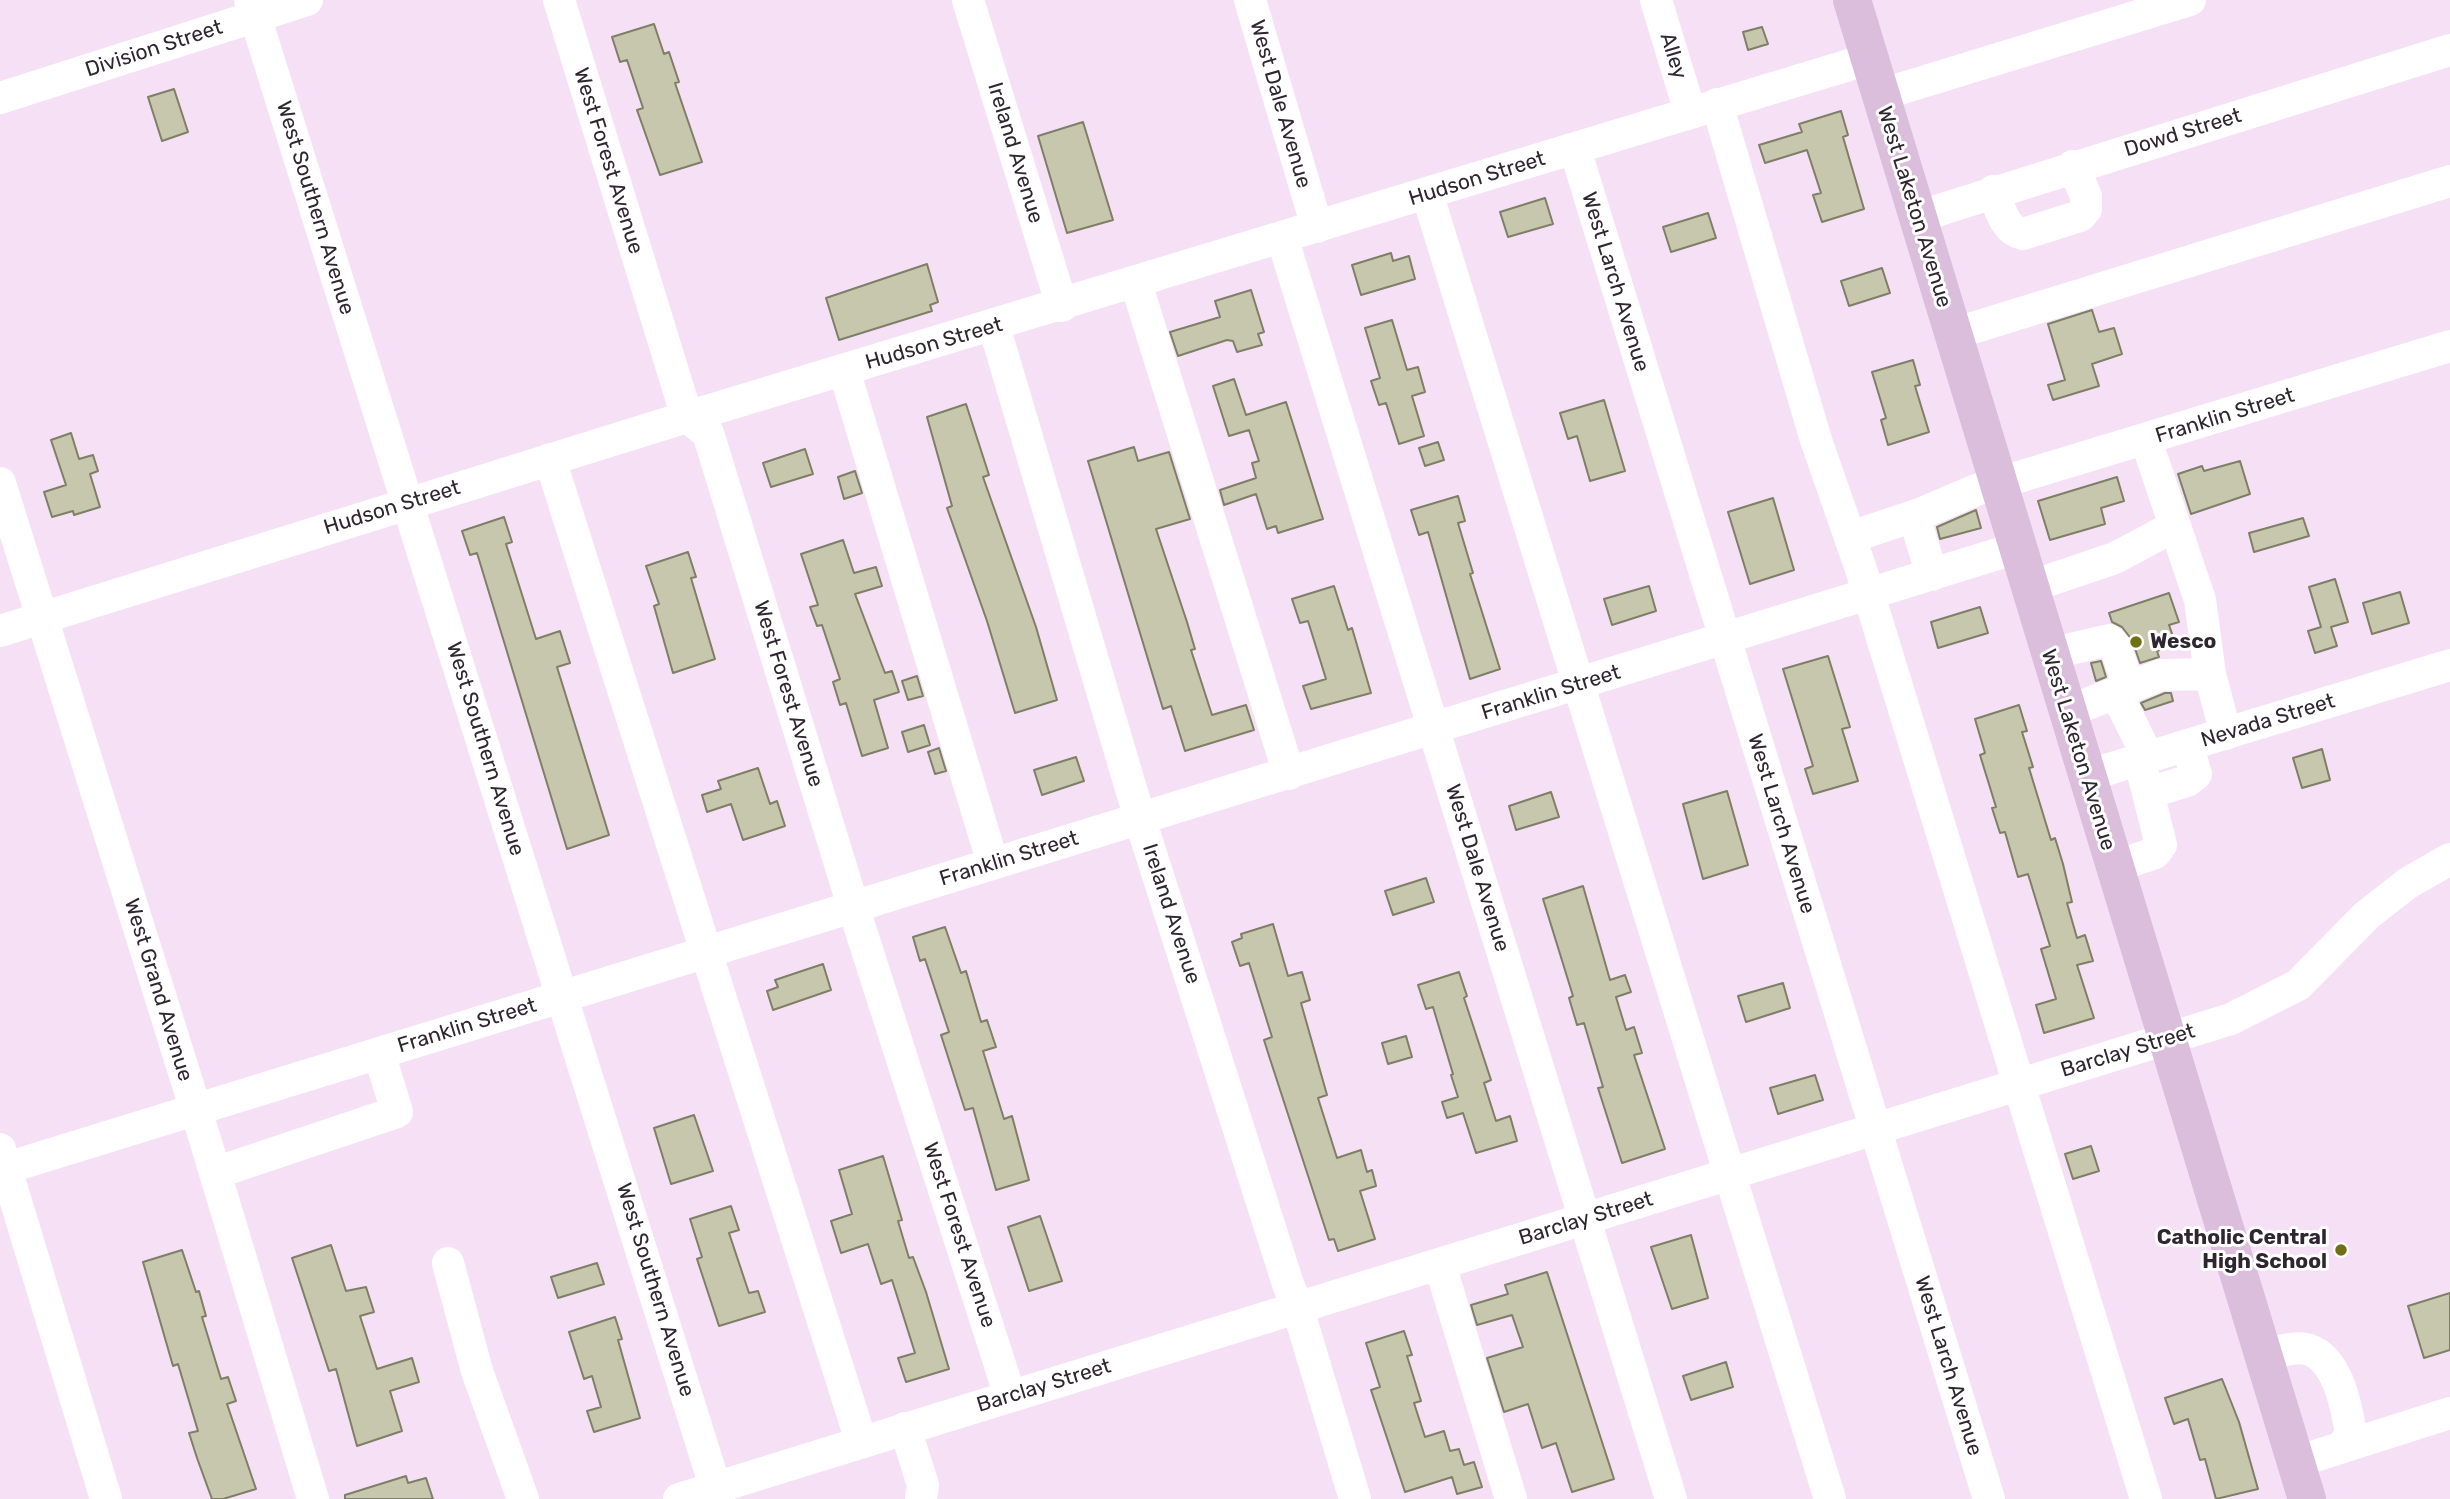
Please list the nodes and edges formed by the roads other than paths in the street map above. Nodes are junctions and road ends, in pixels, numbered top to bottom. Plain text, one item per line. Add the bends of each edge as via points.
1 (307, 0) edge
2 (559, 0) edge
3 (968, 0) edge
4 (1250, 0) edge
5 (1656, 0) edge
6 (1852, 0) edge
7 (2190, 0) edge
8 (253, 8) edge
9 (2450, 50) edge
10 (1869, 59) junction
11 (1880, 95) junction
12 (0, 97) edge
13 (1703, 108) junction
14 (1575, 149) junction
15 (2073, 166) junction
16 (2450, 181) edge
17 (1993, 191) junction
18 (1427, 193) junction
19 (1917, 217) junction
20 (1314, 218) junction
21 (1282, 237) junction
22 (1136, 283) junction
23 (1062, 306) junction
24 (994, 326) junction
25 (1953, 334) junction
26 (2450, 346) edge
27 (844, 370) junction
28 (687, 416) junction
29 (2146, 440) junction
30 (550, 459) junction
31 (0, 483) edge
32 (1999, 485) junction
33 (408, 504) junction
34 (1917, 515) junction
35 (2175, 526) junction
36 (1851, 537) junction
37 (2017, 548) junction
38 (1931, 575) junction
39 (2029, 587) junction
40 (1868, 594) junction
41 (42, 618) junction
42 (0, 631) edge
43 (1724, 639) junction
44 (2049, 654) junction
45 (2450, 665) edge
46 (2210, 674) junction
47 (1579, 685) junction
48 (2122, 690) junction
49 (2067, 712) junction
50 (1434, 730) junction
51 (2226, 734) junction
52 (2188, 745) junction
53 (2143, 758) junction
54 (1289, 774) junction
55 (2086, 776) junction
56 (2148, 793) junction
57 (1140, 819) junction
58 (2450, 859) edge
59 (992, 864) junction
60 (2114, 867) junction
61 (853, 906) junction
62 (706, 952) junction
63 (563, 996) junction
64 (2167, 1038) junction
65 (379, 1053) junction
66 (2020, 1085) junction
67 (195, 1109) junction
68 (1875, 1131) junction
69 (2, 1162) edge
70 (215, 1173) junction
71 (1729, 1175) junction
72 (1584, 1220) junction
73 (448, 1263) dead end
74 (1440, 1265) junction
75 (1298, 1309) junction
76 (2264, 1357) junction
77 (1010, 1396) junction
78 (2450, 1413) edge
79 (905, 1428) junction
80 (861, 1441) junction
81 (2341, 1448) junction
82 (2297, 1462) junction
83 (718, 1493) edge
84 (106, 1499) edge
85 (313, 1499) edge
86 (523, 1499) edge
87 (679, 1499) edge
88 (921, 1499) edge
89 (1356, 1499) edge
90 (1511, 1499) edge
91 (1671, 1499) edge
92 (1830, 1499) edge
93 (1989, 1499) edge
94 (2146, 1499) edge
95 (2307, 1499) edge

1 - 8 street, Division Street
2 - 28 street, West Forest Avenue
3 - 23 street, Ireland Avenue
4 - 20 street, West Dale Avenue
5 - 13 street, Alley
6 - 10 main road, West Laketon Avenue
7 - 11 street
8 - 12 street, Division Street
8 - 33 street, West Southern Avenue
9 - 15 street, Dowd Street
10 - 11 main road, West Laketon Avenue
10 - 13 street, Hudson Street
11 - 19 main road, West Laketon Avenue
13 - 14 street, Hudson Street
13 - 36 street, Alley
14 - 18 street, Hudson Street
14 - 43 street, West Larch Avenue
15 - 17 street, Dowd Street
15 - 17 street via 2086,196 2086,209 2080,216 2024,234 2008,226
16 - 25 street
17 - 19 street, Dowd Street
18 - 20 street, Hudson Street
18 - 47 street
19 - 25 main road, West Laketon Avenue
20 - 21 street, Hudson Street
21 - 22 street, Hudson Street
21 - 50 street, West Dale Avenue
22 - 23 street, Hudson Street
22 - 54 street
23 - 24 street, Hudson Street
24 - 27 street, Hudson Street
24 - 57 street, Ireland Avenue
25 - 32 main road, West Laketon Avenue
26 - 29 street, Franklin Street
27 - 28 street, Hudson Street
27 - 59 street
28 - 30 street, Hudson Street
28 - 61 street, West Forest Avenue via 708,433
29 - 32 street, Franklin Street
29 - 35 street
30 - 33 street, Hudson Street
30 - 62 street
31 - 41 street, West Grand Avenue
32 - 34 street, Franklin Street
32 - 37 main road, West Laketon Avenue
33 - 41 street, Hudson Street
33 - 63 street, West Southern Avenue
34 - 36 street, Franklin Street
34 - 38 street
35 - 39 street via 2115,558
35 - 46 street via 2200,600
36 - 40 street, Alley
37 - 38 street, Franklin Street
37 - 39 main road, West Laketon Avenue
38 - 40 street, Franklin Street
39 - 44 main road, West Laketon Avenue
40 - 43 street, Franklin Street
40 - 66 street, Alley
41 - 42 street, Hudson Street
41 - 67 street, West Grand Avenue
43 - 47 street, Franklin Street
43 - 68 street, West Larch Avenue
44 - 48 street via 2109,640 2115,646
44 - 49 main road, West Laketon Avenue
45 - 51 street, Nevada Street
46 - 48 street via 2161,675
46 - 51 street
47 - 50 street, Franklin Street
47 - 71 street
48 - 49 street
48 - 53 street
49 - 55 main road, West Laketon Avenue
50 - 54 street, Franklin Street
50 - 72 street, West Dale Avenue
51 - 52 street, Nevada Street
52 - 53 street, Nevada Street
52 - 56 street via 2196,774
53 - 55 street, Nevada Street
53 - 56 street
54 - 57 street, Franklin Street
55 - 60 main road, West Laketon Avenue
56 - 60 street via 2161,845 2155,853
57 - 59 street, Franklin Street
57 - 75 street, Ireland Avenue
58 - 64 street, Barclay Street via 2408,883 2367,915 2298,985 2231,1019
59 - 61 street, Franklin Street
60 - 64 main road, West Laketon Avenue
61 - 62 street, Franklin Street
61 - 77 street, West Forest Avenue
62 - 63 street, Franklin Street
62 - 80 street
63 - 65 street, Franklin Street
63 - 83 street, West Southern Avenue
64 - 66 street, Barclay Street
64 - 76 main road, West Laketon Avenue
65 - 67 street, Franklin Street
65 - 70 street via 397,1112
66 - 68 street, Barclay Street
66 - 94 street, Alley
67 - 69 street, Franklin Street
67 - 70 street, West Grand Avenue
68 - 71 street, Barclay Street
68 - 93 street, West Larch Avenue
69 - 84 street
70 - 85 street, West Grand Avenue
71 - 72 street, Barclay Street
71 - 92 street
72 - 74 street, Barclay Street
72 - 91 street, West Dale Avenue
73 - 86 street via 477,1371
74 - 75 street, Barclay Street
74 - 90 street
75 - 77 street, Barclay Street
75 - 89 street, Ireland Avenue
76 - 81 street via 2293,1348 2314,1351 2331,1367 2347,1406 2351,1434
76 - 82 main road, West Laketon Avenue
77 - 79 street, Barclay Street
78 - 81 street
79 - 80 street, Barclay Street
79 - 88 street via 922,1485
80 - 83 street, Barclay Street
81 - 82 street
82 - 95 main road, West Laketon Avenue
83 - 87 street, Barclay Street

